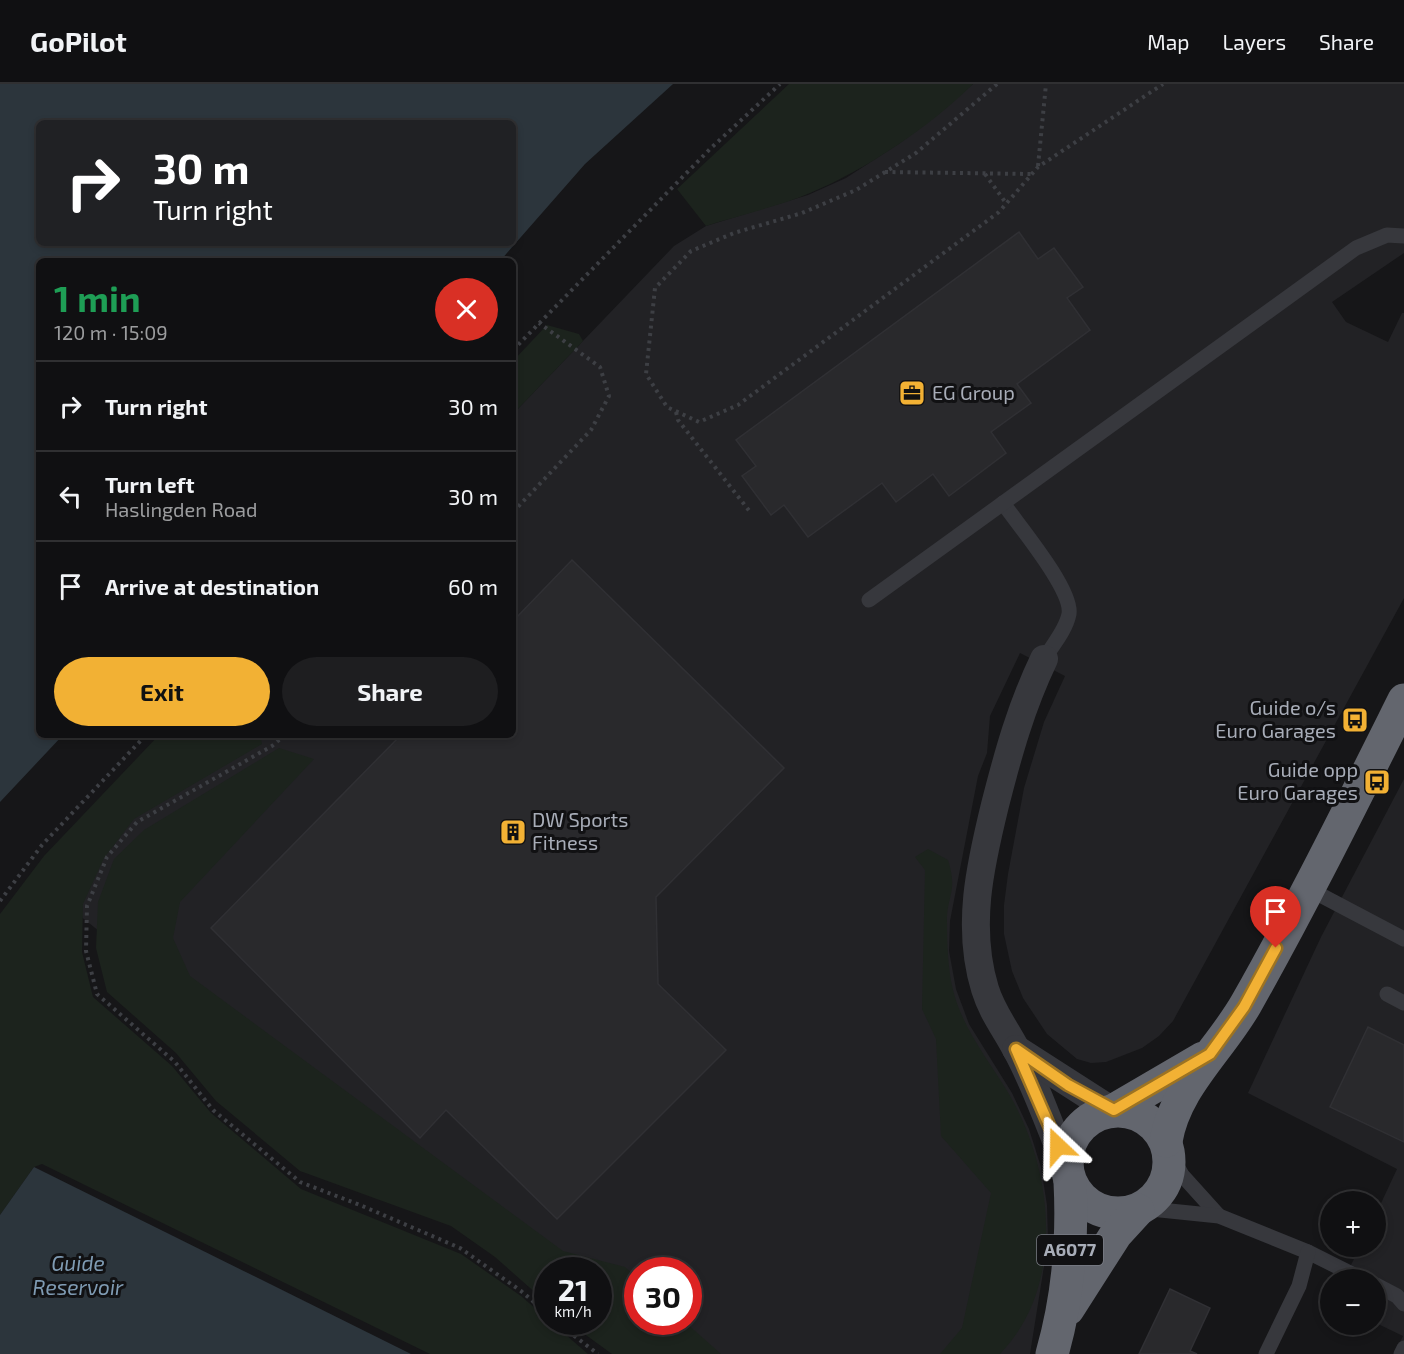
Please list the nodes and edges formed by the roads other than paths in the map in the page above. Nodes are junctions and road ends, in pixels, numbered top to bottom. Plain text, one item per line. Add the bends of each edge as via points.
1 (1404, 236) edge
2 (1003, 503) junction
3 (869, 600) dead end
4 (1044, 659) joint
5 (1404, 700) edge
6 (1309, 889) junction
7 (1404, 939) edge
8 (1387, 994) dead end
9 (1404, 1002) edge
10 (1016, 1049) junction
11 (1210, 1054) junction
12 (1112, 1110) junction
13 (1167, 1147) junction
14 (1068, 1174) junction
15 (1140, 1209) junction
16 (1219, 1216) junction
17 (1308, 1252) junction
18 (1342, 1269) edge
19 (1386, 1290) edge
20 (1404, 1305) edge
21 (1063, 1318) junction
22 (1404, 1348) edge
23 (1052, 1354) edge
24 (1266, 1354) edge
25 (1401, 1354) edge

1 - 2 lane via 1387,235 1356,248
2 - 3 lane
2 - 4 lane via 1070,604 1067,622
4 - 10 street via 1013,732 979,878 975,915 975,942 984,988
5 - 6 highway, A6077
6 - 7 lane
6 - 11 highway, A6077 via 1244,1007
8 - 9 lane
10 - 12 street
10 - 14 street
11 - 12 highway, A6077
11 - 13 highway, A6077 via 1178,1102 1169,1124
12 - 13 highway via 1144,1118 1157,1128
12 - 14 highway, A6077 via 1096,1115 1073,1136 1067,1150
13 - 15 highway, A6077 via 1169,1169 1165,1185
13 - 16 lane via 1182,1175
14 - 15 highway, A6077 via 1078,1196 1091,1206 1106,1213
14 - 21 highway, A6077 via 1071,1238
15 - 16 lane
15 - 21 highway, A6077 via 1105,1250
16 - 17 lane
17 - 18 lane
17 - 24 lane via 1299,1286
19 - 20 lane
21 - 23 highway, A6077
22 - 25 lane

